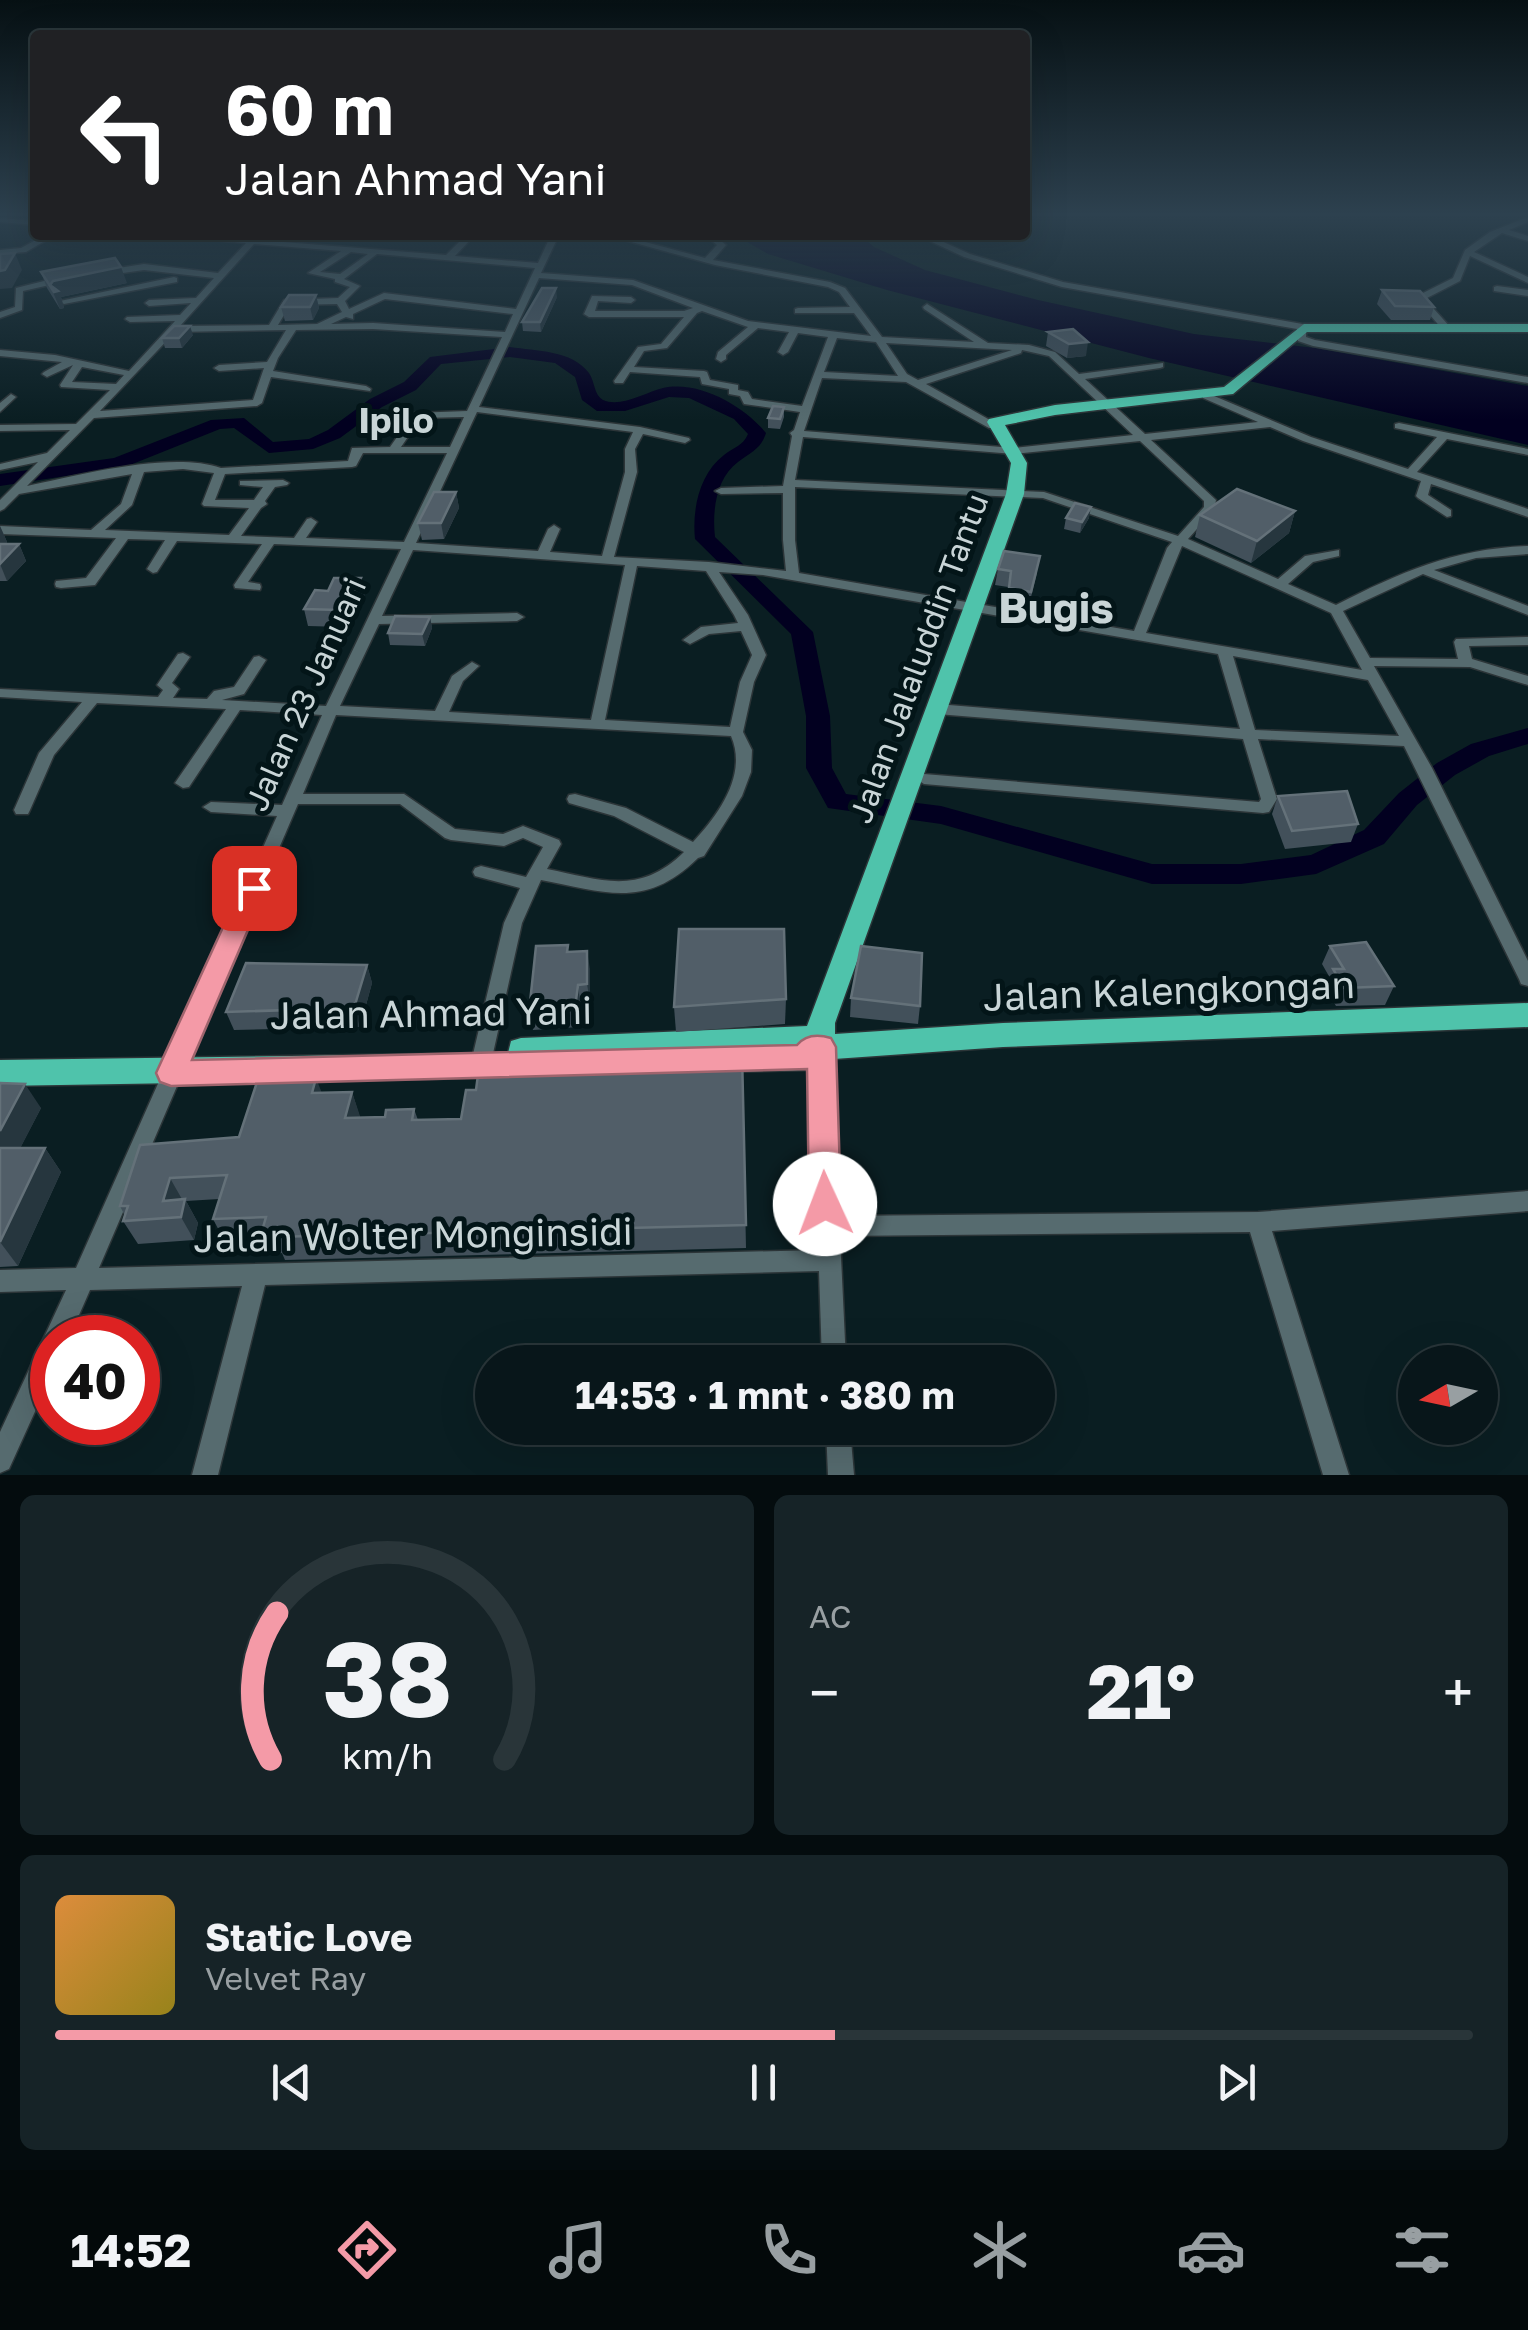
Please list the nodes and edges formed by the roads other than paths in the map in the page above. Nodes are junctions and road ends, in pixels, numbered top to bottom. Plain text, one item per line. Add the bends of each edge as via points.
1 (43, 283) edge
2 (143, 283) edge
3 (215, 283) edge
4 (345, 283) edge
5 (534, 283) edge
6 (632, 283) edge
7 (820, 283) edge
8 (1060, 283) edge
9 (1454, 283) edge
10 (1497, 289) dead end
11 (1528, 293) edge
12 (1508, 294) junction
13 (198, 300) junction
14 (340, 300) junction
15 (630, 300) dead end
16 (64, 301) dead end
17 (149, 302) dead end
18 (1528, 302) edge
19 (927, 307) dead end
20 (697, 310) junction
21 (798, 310) dead end
22 (856, 310) junction
23 (344, 312) junction
24 (520, 312) junction
25 (0, 315) edge
26 (181, 318) junction
27 (130, 319) dead end
28 (317, 326) junction
29 (361, 326) junction
30 (755, 326) junction
31 (272, 327) junction
32 (294, 327) junction
33 (1446, 328) junction
34 (1528, 328) edge
35 (172, 329) junction
36 (1301, 330) junction
37 (794, 332) junction
38 (508, 334) junction
39 (833, 336) junction
40 (879, 340) junction
41 (985, 345) junction
42 (1030, 348) junction
43 (783, 352) dead end
44 (6, 353) edge
45 (721, 359) dead end
46 (0, 361) edge
47 (73, 364) junction
48 (1160, 365) dead end
49 (219, 368) dead end
50 (270, 369) junction
51 (627, 369) junction
52 (48, 374) dead end
53 (131, 374) junction
54 (818, 376) junction
55 (1078, 377) junction
56 (620, 380) dead end
57 (1528, 380) edge
58 (913, 381) junction
59 (119, 387) junction
60 (366, 389) dead end
61 (1208, 396) junction
62 (11, 397) dead end
63 (1108, 403) junction
64 (0, 408) edge
65 (803, 409) junction
66 (473, 412) junction
67 (90, 416) junction
68 (567, 418) junction
69 (1268, 424) junction
70 (993, 426) junction
71 (1399, 426) dead end
72 (0, 428) edge
73 (78, 428) junction
74 (640, 430) junction
75 (795, 433) junction
76 (552, 434) dead end
77 (1142, 436) junction
78 (1442, 437) junction
79 (685, 440) dead end
80 (393, 450) junction
81 (454, 450) junction
82 (1014, 450) junction
83 (1528, 452) edge
84 (46, 460) junction
85 (0, 466) edge
86 (139, 470) junction
87 (220, 471) junction
88 (1410, 473) junction
89 (1427, 478) junction
90 (244, 483) dead end
91 (789, 486) junction
92 (21, 487) junction
93 (720, 491) dead end
94 (1015, 494) junction
95 (261, 504) junction
96 (0, 507) edge
97 (1447, 513) dead end
98 (1528, 513) edge
99 (312, 522) dead end
100 (554, 529) dead end
101 (0, 530) edge
102 (94, 534) junction
103 (124, 536) junction
104 (173, 537) junction
105 (233, 539) junction
106 (1179, 540) junction
107 (270, 541) junction
108 (297, 543) junction
109 (406, 546) junction
110 (1528, 550) edge
111 (1335, 553) dead end
112 (543, 555) junction
113 (607, 559) junction
114 (632, 560) junction
115 (712, 566) junction
116 (153, 569) dead end
117 (1420, 569) junction
118 (793, 576) junction
119 (1281, 583) junction
120 (61, 584) dead end
121 (255, 587) dead end
122 (973, 610) junction
123 (1336, 610) junction
124 (1528, 611) edge
125 (516, 617) dead end
126 (374, 620) junction
127 (746, 626) junction
128 (1138, 638) junction
129 (690, 640) dead end
130 (1528, 642) edge
131 (1226, 654) junction
132 (183, 657) dead end
133 (260, 660) dead end
134 (1466, 662) junction
135 (472, 666) dead end
136 (1369, 669) junction
137 (1528, 682) edge
138 (190, 691) dead end
139 (0, 693) edge
140 (167, 695) junction
141 (94, 697) junction
142 (210, 704) junction
143 (236, 705) junction
144 (938, 709) junction
145 (331, 711) junction
146 (440, 716) junction
147 (597, 725) junction
148 (736, 732) junction
149 (1246, 734) junction
150 (1408, 741) junction
151 (183, 783) dead end
152 (910, 795) junction
153 (574, 798) dead end
154 (290, 805) junction
155 (212, 806) dead end
156 (22, 810) dead end
157 (698, 852) junction
158 (480, 872) dead end
159 (529, 885) junction
160 (1528, 979) edge
161 (1528, 1015) edge
162 (810, 1047) junction
163 (482, 1059) junction
164 (1, 1064) edge
165 (176, 1066) junction
166 (1528, 1201) edge
167 (1258, 1222) junction
168 (827, 1226) junction
169 (828, 1260) junction
170 (257, 1272) junction
171 (86, 1276) junction
172 (0, 1281) edge
173 (68, 1315) edge
174 (833, 1345) edge
175 (30, 1395) edge
176 (839, 1445) edge
177 (0, 1460) edge
178 (205, 1475) edge
179 (841, 1475) edge
180 (1336, 1475) edge

1 - 25 street via 19,290 19,308
2 - 16 street
3 - 13 street
4 - 14 street via 356,287
5 - 24 street, Jalan 23 Januari
6 - 20 street
7 - 22 street via 842,290
8 - 36 street
9 - 33 street via 1420,298
10 - 12 street
11 - 12 street
12 - 18 street
13 - 17 street
13 - 26 street
14 - 23 street
14 - 31 street via 287,302
15 - 20 street via 594,298 589,314
19 - 41 street
20 - 30 street
20 - 51 street via 664,346 641,349
21 - 22 street
22 - 40 street
23 - 24 street via 384,296
23 - 28 street
23 - 29 street
24 - 38 street, Jalan 23 Januari
26 - 27 street
26 - 35 street
28 - 29 street
28 - 32 street
29 - 38 street
30 - 37 street
30 - 45 street
31 - 32 street
31 - 35 street
32 - 50 street
33 - 34 highway
33 - 36 highway
35 - 53 street
36 - 57 street via 1305,342
36 - 61 highway via 1240,384
37 - 39 street
37 - 43 street
38 - 66 street, Jalan 23 Januari
39 - 40 street
39 - 54 street
40 - 41 street
40 - 58 street
41 - 42 street
42 - 55 street via 1052,354
42 - 58 street
44 - 46 street
44 - 47 street
47 - 52 street
47 - 53 street
47 - 59 street via 65,384
48 - 55 street
49 - 50 street
50 - 60 street
50 - 67 street via 255,404
51 - 56 street
51 - 65 street via 704,374 706,382 734,387 748,402
53 - 59 street
54 - 58 street
54 - 65 street
55 - 63 street
58 - 70 street
59 - 67 street
61 - 63 highway
61 - 69 street
62 - 64 street
63 - 70 highway via 1008,417
63 - 77 street
65 - 75 street
66 - 68 street
66 - 80 street via 418,415
66 - 81 street, Jalan 23 Januari
67 - 73 street
68 - 74 street
68 - 76 street
69 - 77 street
69 - 88 street
70 - 82 highway
71 - 78 street
72 - 73 street
73 - 84 street
74 - 79 street
74 - 113 street
75 - 82 street
75 - 91 street
77 - 82 street
77 - 106 street via 1210,500
78 - 83 street
78 - 88 street
80 - 81 street
80 - 87 street via 358,450 352,464
81 - 109 street, Jalan 23 Januari
82 - 94 highway, Jalan Jalaluddin Tantu via 1020,469
84 - 85 street
84 - 92 street
86 - 87 street
86 - 92 street
86 - 102 street via 126,505
87 - 95 street via 208,504
88 - 89 street
89 - 97 street via 1422,496
89 - 98 street
90 - 95 street via 277,484
91 - 93 street
91 - 94 street
91 - 118 street
92 - 96 street
94 - 106 street via 1069,502
94 - 122 highway, Jalan Jalaluddin Tantu
95 - 105 street
99 - 108 street
100 - 112 street
101 - 102 street
102 - 103 street
103 - 104 street
103 - 120 street via 90,582
104 - 105 street
104 - 116 street
105 - 107 street
106 - 119 street
106 - 128 street
107 - 108 street
107 - 121 street via 240,583
108 - 109 street
109 - 112 street
109 - 126 street, Jalan 23 Januari
110 - 117 street via 1477,552
111 - 119 street via 1309,559
112 - 113 street
113 - 114 street
114 - 115 street
114 - 147 street
115 - 118 street
115 - 127 street
117 - 123 street
117 - 124 street
118 - 122 street
119 - 123 street
122 - 128 street
122 - 144 highway, Jalan Jalaluddin Tantu
123 - 136 street
125 - 126 street
126 - 145 street, Jalan 23 Januari
127 - 129 street via 706,630
127 - 148 street via 759,655
128 - 131 street
130 - 134 street via 1461,642
131 - 136 street
131 - 149 street
132 - 140 street via 164,685
133 - 142 street via 239,691 219,694
134 - 136 street
134 - 137 street
135 - 146 street via 456,679
136 - 150 street
138 - 140 street
139 - 141 street
140 - 141 street
140 - 142 street
141 - 156 street via 47,753
142 - 143 street
143 - 145 street
143 - 151 street
144 - 149 street
144 - 152 highway, Jalan Jalaluddin Tantu
145 - 146 street
145 - 154 street, Jalan 23 Januari
146 - 147 street
147 - 148 street
148 - 157 street via 748,749 746,768
149 - 150 street
149 - 152 street via 1269,799 1263,808
150 - 160 street
152 - 162 highway, Jalan Jalaluddin Tantu
153 - 157 street via 620,812
154 - 155 street
154 - 159 street via 404,799 451,834 504,840 524,832 546,838 553,844
154 - 165 street, Jalan 23 Januari
157 - 159 street via 672,875 639,887
158 - 159 street
159 - 163 street via 513,923
161 - 162 highway, Jalan Kalengkongan
162 - 163 highway, Jalan Ahmad Yani
162 - 168 street
163 - 165 highway, Jalan Ahmad Yani
164 - 165 highway, Jalan Ahmad Yani
165 - 171 street, Jalan 23 Januari
166 - 167 street
167 - 168 street
167 - 180 street
168 - 169 street
169 - 170 street, Jalan Wolter Monginsidi
169 - 174 street
170 - 171 street, Jalan Wolter Monginsidi
170 - 178 street
171 - 172 street, Jalan Wolter Monginsidi
171 - 173 street, Jalan 23 Januari
175 - 177 street
176 - 179 street

